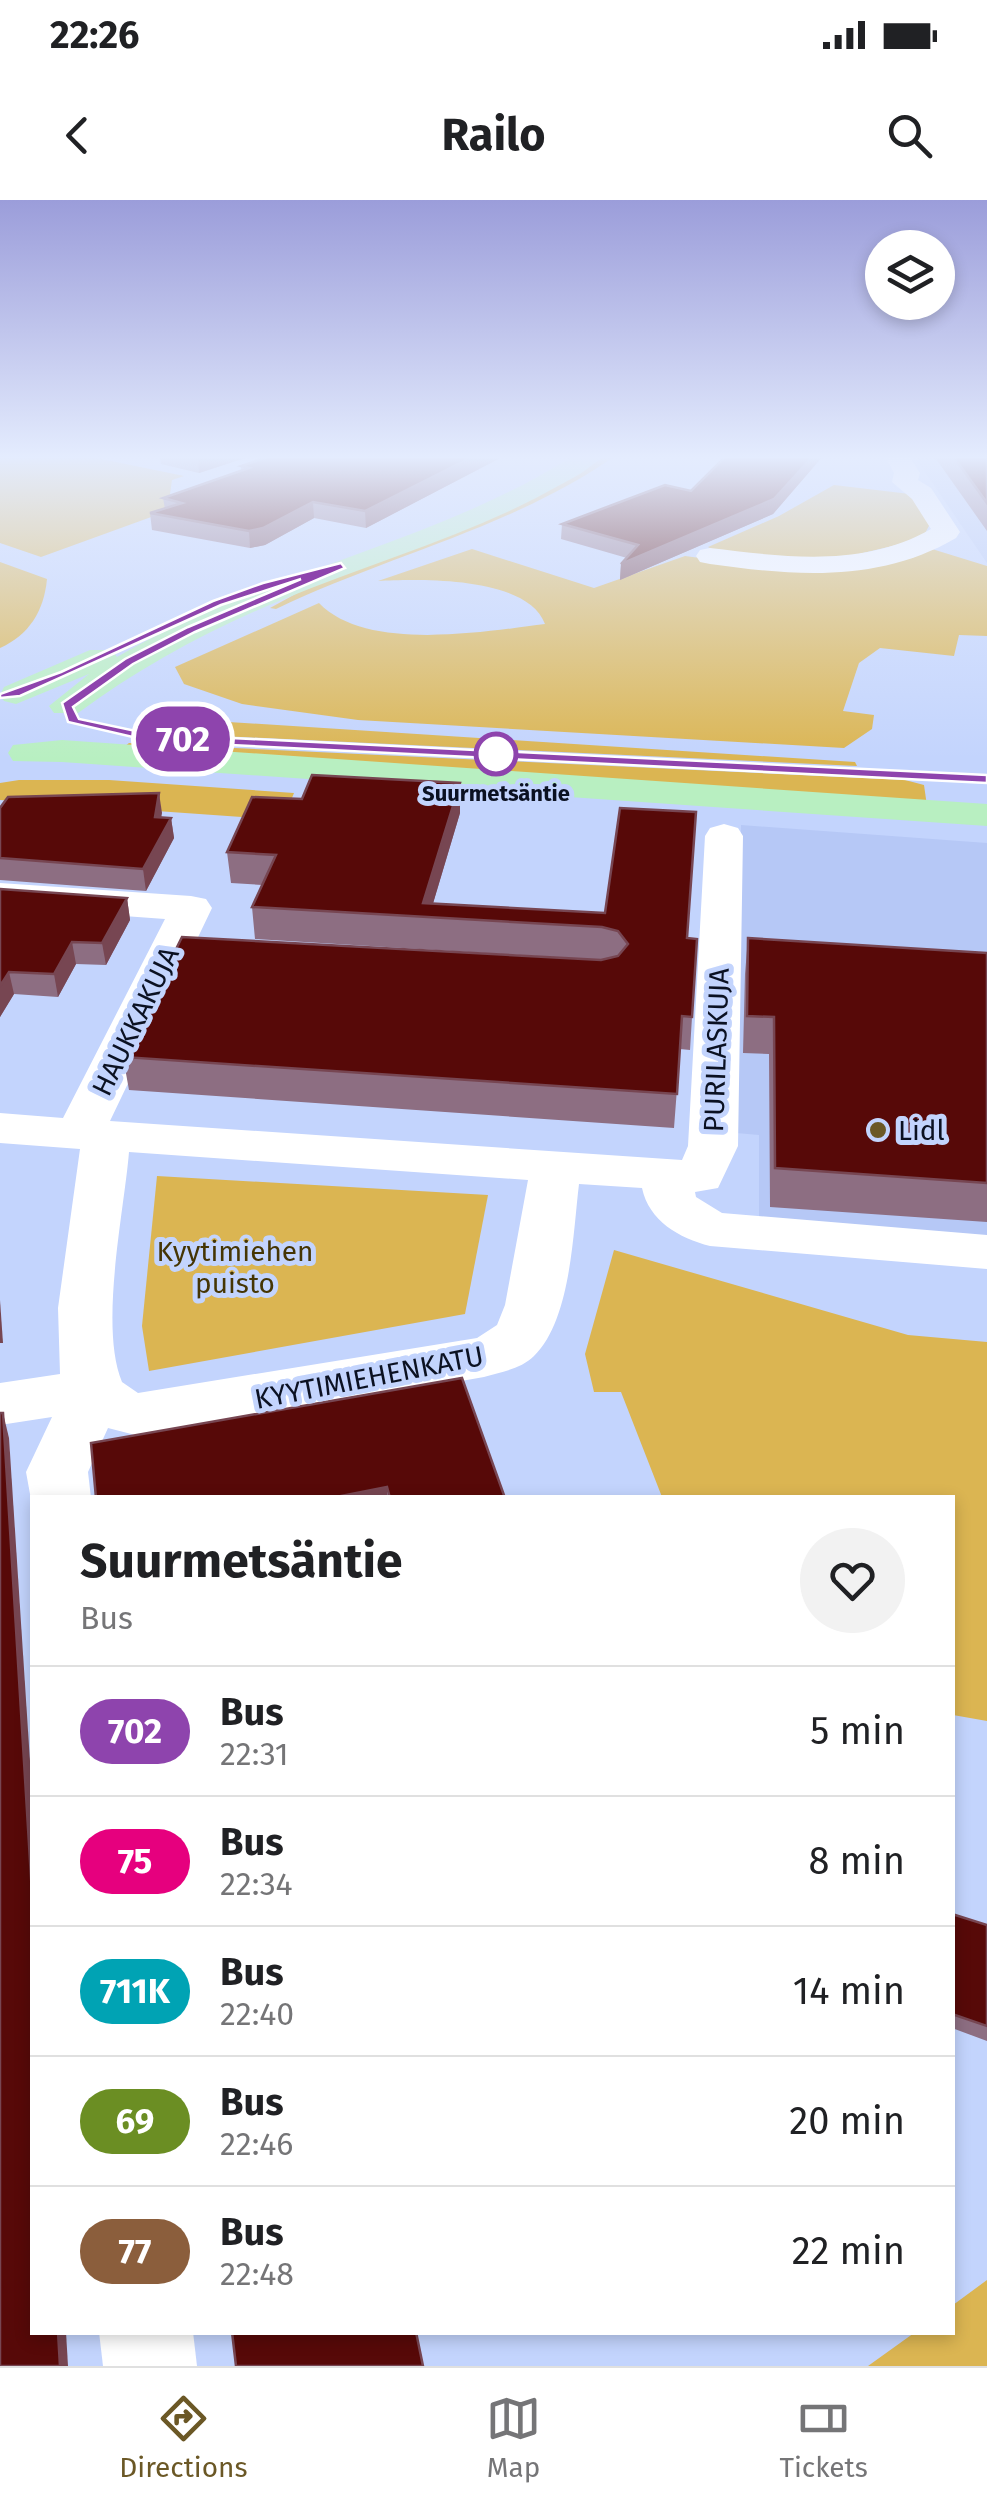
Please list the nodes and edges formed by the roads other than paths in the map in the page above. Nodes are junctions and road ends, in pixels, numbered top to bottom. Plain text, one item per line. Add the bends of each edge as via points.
1 (365, 557) edge
2 (718, 557) edge
3 (891, 557) edge
4 (341, 566) junction
5 (8, 694) edge
6 (70, 714) junction
7 (13, 755) edge
8 (823, 770) dead end
9 (987, 816) edge
10 (724, 836) dead end
11 (0, 895) edge
12 (0, 1128) edge
13 (93, 1135) junction
14 (556, 1167) junction
15 (665, 1175) junction
16 (987, 1252) edge
17 (94, 1390) junction
18 (0, 1404) edge
19 (60, 1495) edge
20 (146, 2335) edge
21 (150, 2366) edge

1 - 4 main road
2 - 3 street via 827,565
4 - 5 main road via 217,603
4 - 6 main road via 129,662
5 - 6 main road via 48,698
6 - 7 main road via 65,735
6 - 8 main road via 150,738
7 - 9 main road via 80,752
10 - 15 street, PURILASKUJA via 701,982 713,1146 700,1178
11 - 13 street, HAUKKAKUJA via 191,908 189,951
12 - 13 street
13 - 14 street
13 - 17 street via 85,1329
14 - 15 street, PURILASKUJA
14 - 17 street, KYYTIMIEHENKATU via 532,1309 516,1341 503,1351 163,1415 114,1409
15 - 16 street via 672,1205 710,1229
17 - 18 street
17 - 19 street via 58,1472
20 - 21 street

